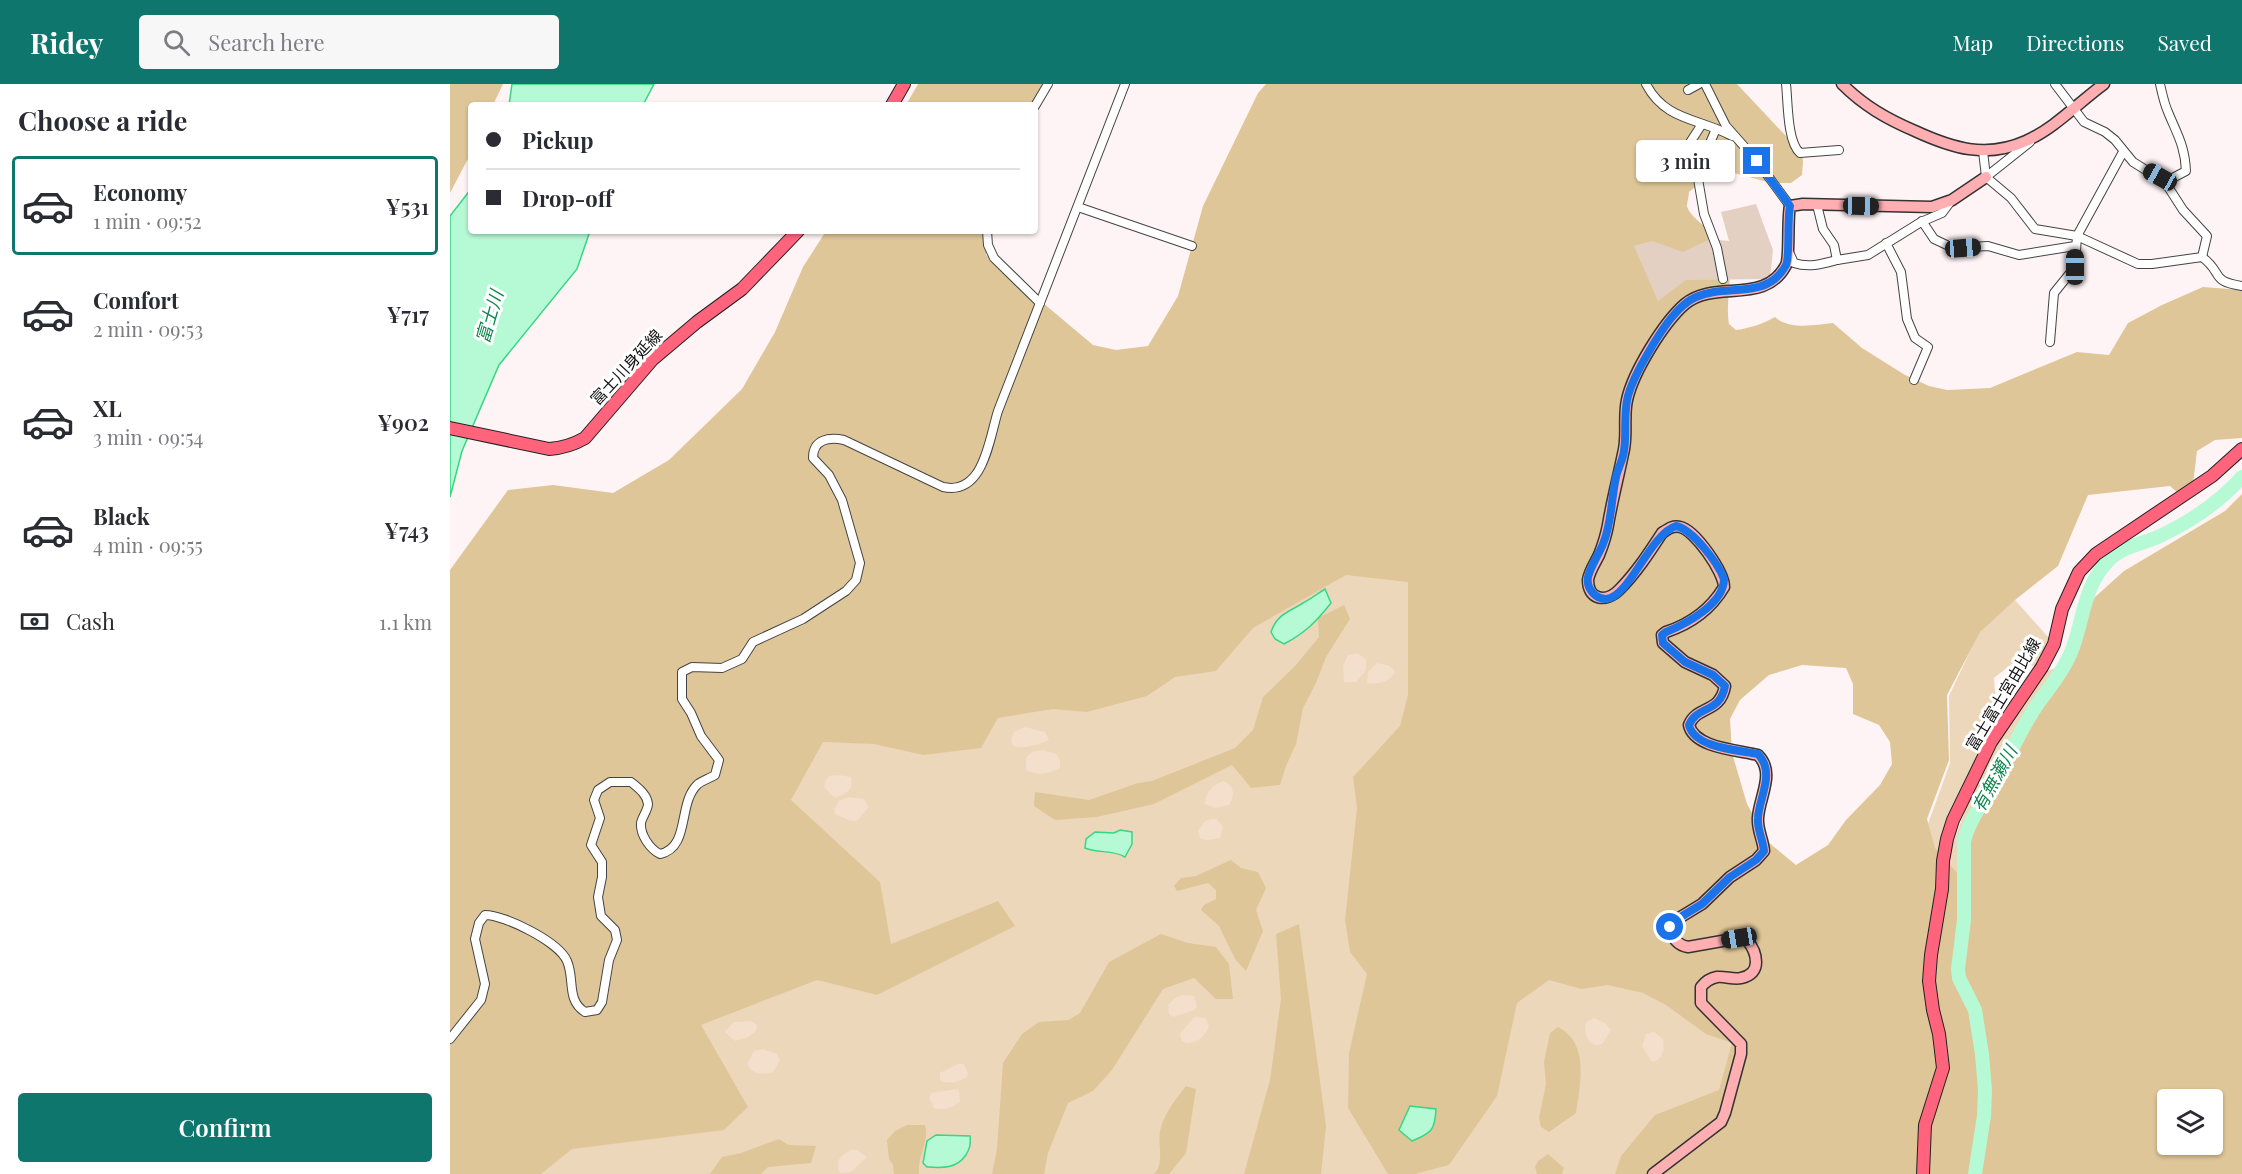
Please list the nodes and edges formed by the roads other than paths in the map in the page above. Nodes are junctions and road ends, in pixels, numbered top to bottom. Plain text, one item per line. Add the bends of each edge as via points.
1 (904, 84) edge
2 (1048, 84) edge
3 (1125, 84) edge
4 (1646, 84) edge
5 (1786, 84) edge
6 (1842, 84) edge
7 (2055, 84) edge
8 (2104, 84) edge
9 (2160, 84) edge
10 (1705, 85) edge
11 (1688, 90) dead end
12 (894, 102) edge
13 (1037, 102) edge
14 (2072, 109) junction
15 (1702, 124) junction
16 (1716, 129) junction
17 (2040, 133) junction
18 (1736, 138) junction
19 (1839, 150) dead end
20 (1983, 151) junction
21 (2123, 152) junction
22 (1697, 173) junction
23 (1986, 177) junction
24 (2165, 182) junction
25 (1952, 200) junction
26 (1790, 206) junction
27 (1817, 206) junction
28 (1078, 207) junction
29 (1922, 221) junction
30 (795, 234) edge
31 (987, 234) edge
32 (2077, 236) junction
33 (1886, 243) junction
34 (1192, 246) dead end
35 (2075, 246) junction
36 (1787, 248) junction
37 (2202, 256) junction
38 (1837, 260) junction
39 (1723, 279) dead end
40 (2242, 286) edge
41 (1040, 303) junction
42 (2050, 342) dead end
43 (1914, 380) dead end
44 (450, 428) edge
45 (2242, 449) edge
46 (450, 1040) edge
47 (1653, 1174) edge
48 (1923, 1174) edge

1 - 12 main road
2 - 13 street
3 - 28 street
4 - 15 street via 1658,103 1671,113
5 - 19 street via 1792,141 1797,151
6 - 20 street via 1872,111 1893,122 1947,146
7 - 14 street
8 - 14 street
9 - 24 street via 2186,157 2186,171
10 - 11 street
10 - 18 street
14 - 17 street
14 - 21 street via 2084,122 2115,140
15 - 16 street
15 - 22 street via 1682,155
16 - 18 street
16 - 22 street
17 - 20 street via 2005,148
17 - 23 street
18 - 26 street
20 - 23 street
21 - 24 street
21 - 32 street
22 - 39 street
23 - 25 street
23 - 32 street via 2011,198 2035,229
24 - 37 street via 2207,236
25 - 27 street via 1932,207
25 - 29 street via 1942,213
26 - 27 street
26 - 36 street
27 - 38 street
28 - 34 street
28 - 41 street
29 - 33 street
29 - 35 street via 1934,239 1953,248 1988,246 2019,255
30 - 44 main road, 富士川身延線 via 742,289 652,360 585,438 564,448 549,449
31 - 41 street via 994,258
32 - 35 street
32 - 37 street via 2138,264
33 - 38 street via 1868,255
33 - 43 street via 1901,272 1907,319 1915,338 1928,347
35 - 42 street via 2075,267 2054,293
36 - 38 street via 1794,263 1802,266
36 - 47 street via 1788,263 1776,279 1751,290 1705,293 1694,298 1655,341 1627,399 1624,453 1605,540 1588,577 1596,597 1612,598 1662,533 1676,526 1695,537 1722,574 1724,587 1697,617 1662,635 1663,643 1685,662 1713,675 1725,686 1720,701 1691,720 1693,735 1704,743 1758,754 1766,771 1758,816 1764,851 1670,927 1682,946 1739,938 1747,940 1757,956 1753,972 1742,978 1716,977 1701,987 1699,996 1701,1004 1741,1044 1742,1054 1721,1122
37 - 40 street via 2213,264 2219,279
41 - 46 street via 995,420 984,462 965,486 955,490 943,487 844,440 831,437 813,450 813,458 829,475 842,500 860,563 856,580 803,619 753,642 742,658 722,668 692,667 682,672 682,699 700,736 719,760 715,775 698,784 691,794 679,836 670,852 660,854 645,838 641,824 648,805 644,792 631,782 610,782 597,790 594,800 600,818 591,845 602,862 598,897 601,916 615,930 617,940 597,1010 585,1012 575,1003 571,972 560,952 542,937 494,915 485,915 475,939 485,984 481,1000
45 - 48 main road, 富士富士宮由比線 via 2212,476 2096,554 2079,572 2042,667 1991,742 1953,820 1944,857 1929,981 1944,1068 1925,1125

